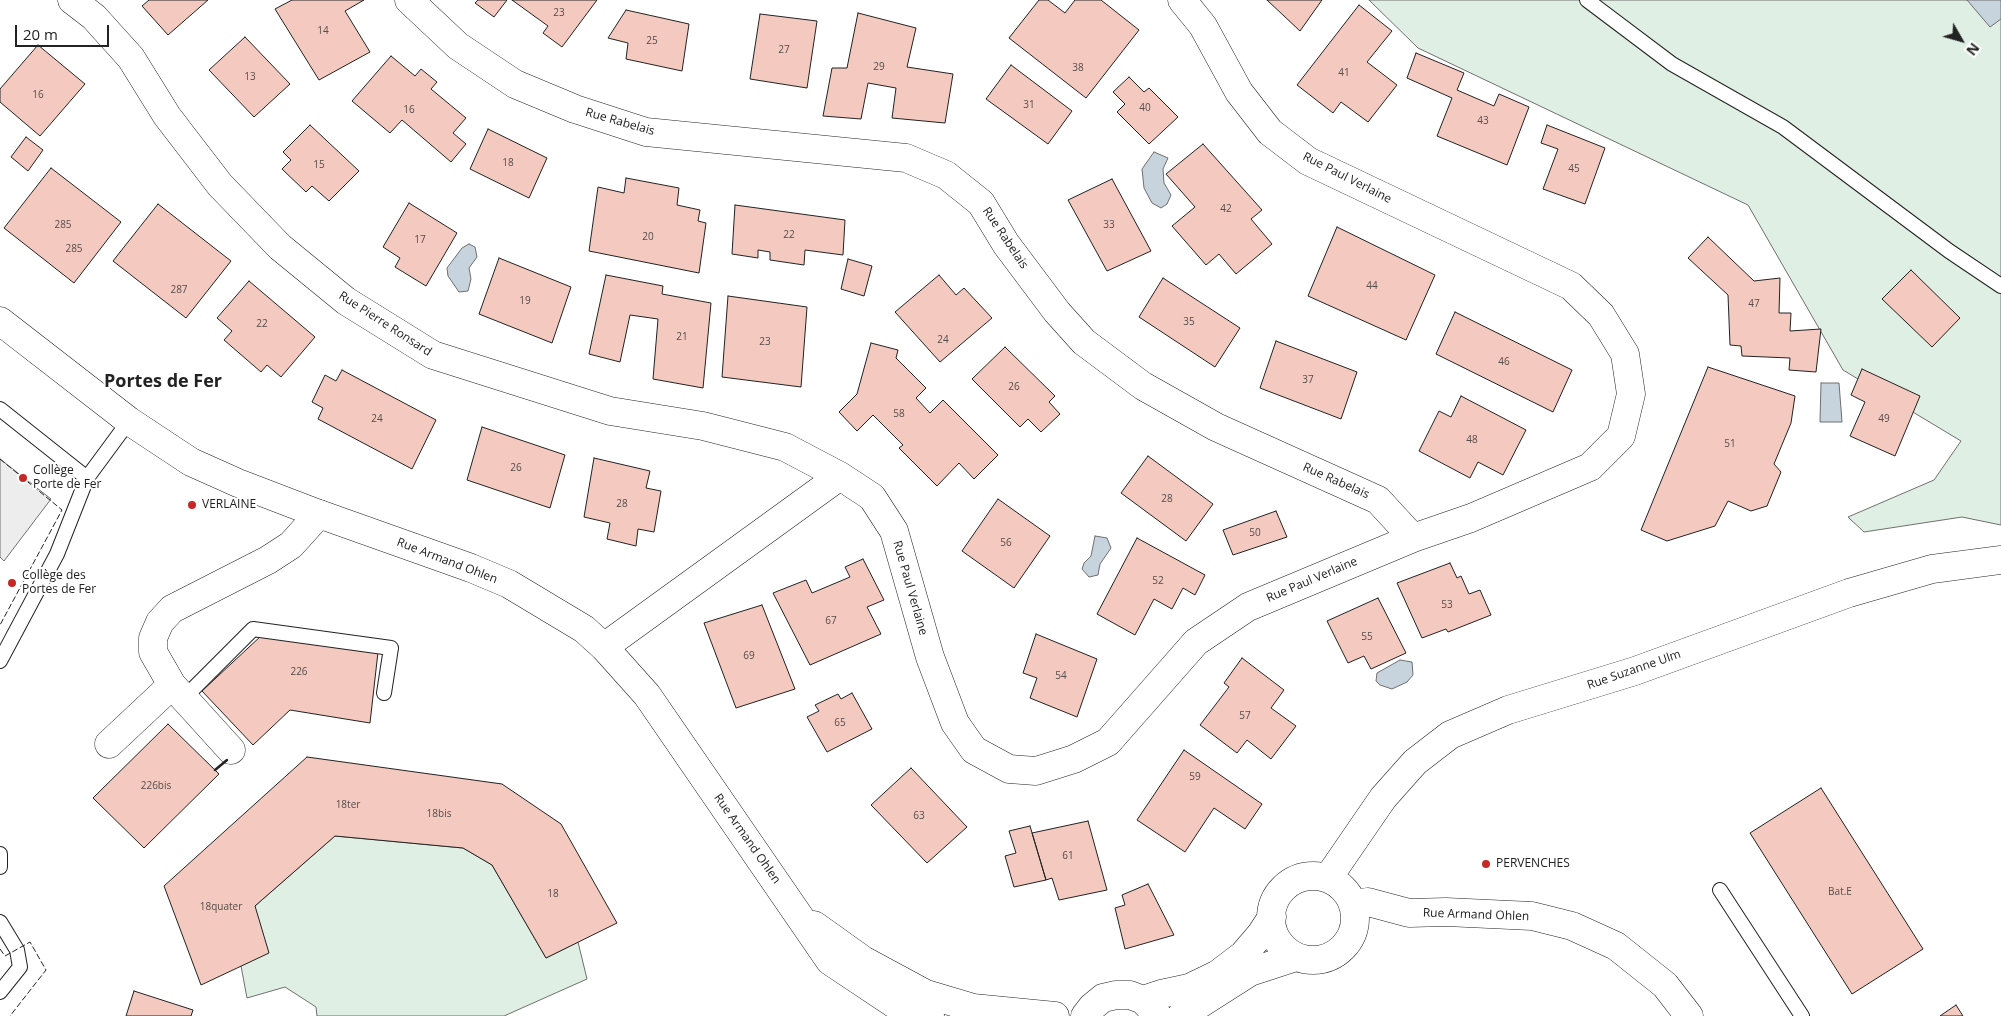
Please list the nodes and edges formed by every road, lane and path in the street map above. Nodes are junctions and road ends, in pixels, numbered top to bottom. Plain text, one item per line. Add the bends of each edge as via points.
1 (72, 0) edge
2 (410, 0) edge
3 (1182, 0) edge
4 (1587, 0) edge
5 (2001, 286) edge
6 (0, 320) edge
7 (0, 409) edge
8 (129, 421) junction
9 (840, 476) junction
10 (87, 478) junction
11 (319, 514) junction
12 (1413, 538) junction
13 (2001, 560) edge
14 (604, 647) junction
15 (0, 660) edge
16 (177, 692) junction
17 (384, 693) dead end
18 (109, 744) dead end
19 (232, 750) dead end
20 (0, 854) edge
21 (0, 867) edge
22 (1328, 878) junction
23 (1720, 890) dead end
24 (1353, 904) junction
25 (1409, 913) junction
26 (799, 915) junction
27 (1272, 917) junction
28 (0, 922) edge
29 (1352, 934) junction
30 (1296, 957) junction
31 (0, 992) edge
32 (1150, 1008) edge
33 (930, 1016) edge
34 (1055, 1016) edge
35 (1085, 1016) edge
36 (1181, 1016) edge
37 (1689, 1016) edge
38 (1802, 1016) edge

1 - 9 street, Rue Pierre Ronsard via 94,17 131,58 167,116 220,185 280,247 346,301 432,355 610,411 703,426 785,447
2 - 12 street, Rue Rabelais via 458,46 514,84 575,109 646,132 906,158 946,175 981,203 1006,244 1084,342 1143,386 1216,427 1378,500
3 - 12 street, Rue Paul Verlaine via 1203,26 1239,92 1270,132 1308,161 1571,286 1601,315 1625,354 1631,394 1621,436 1590,467 1471,518
4 - 5 lane via 1672,64 1783,127
6 - 8 street, Rue Armand Ohlen
7 - 10 lane
8 - 10 lane
8 - 11 street, Rue Armand Ohlen via 191,462
9 - 12 street, Rue Paul Verlaine via 872,497 894,531 930,657 955,723 974,750 1009,769 1036,771 1074,759 1108,742 1196,642 1218,627 1248,607
9 - 14 street
10 - 15 lane via 57,554
11 - 14 street, Rue Armand Ohlen via 509,584 584,629
11 - 16 street via 290,544 268,560 172,609 160,622 153,652
13 - 22 street, Rue Suzanne Ulm via 1932,569 1849,593 1636,671 1508,710 1450,735 1415,762 1383,798
14 - 26 street, Rue Armand Ohlen via 647,695
16 - 17 lane via 253,628 391,648
16 - 18 street
16 - 19 street
20 - 21 lane
22 - 24 street via 1346,892
22 - 27 street via 1311,877 1288,885 1274,905
23 - 38 lane
24 - 25 street, Rue Armand Ohlen via 1368,902
24 - 29 street via 1355,924
25 - 29 street, Rue Armand Ohlen
25 - 37 street, Rue Armand Ohlen via 1532,916 1572,926 1616,946 1665,985
26 - 33 street, Rue Armand Ohlen via 830,961 896,1005
26 - 34 street, Rue Armand Ohlen via 863,960 926,994 973,1008
27 - 30 street via 1273,931 1278,940
27 - 32 street via 1243,955 1218,974 1189,988 1161,994
28 - 31 lane via 17,950 20,967
29 - 30 street via 1346,946 1335,954 1309,960
30 - 36 street via 1250,972
32 - 35 street via 1130,995 1109,996

